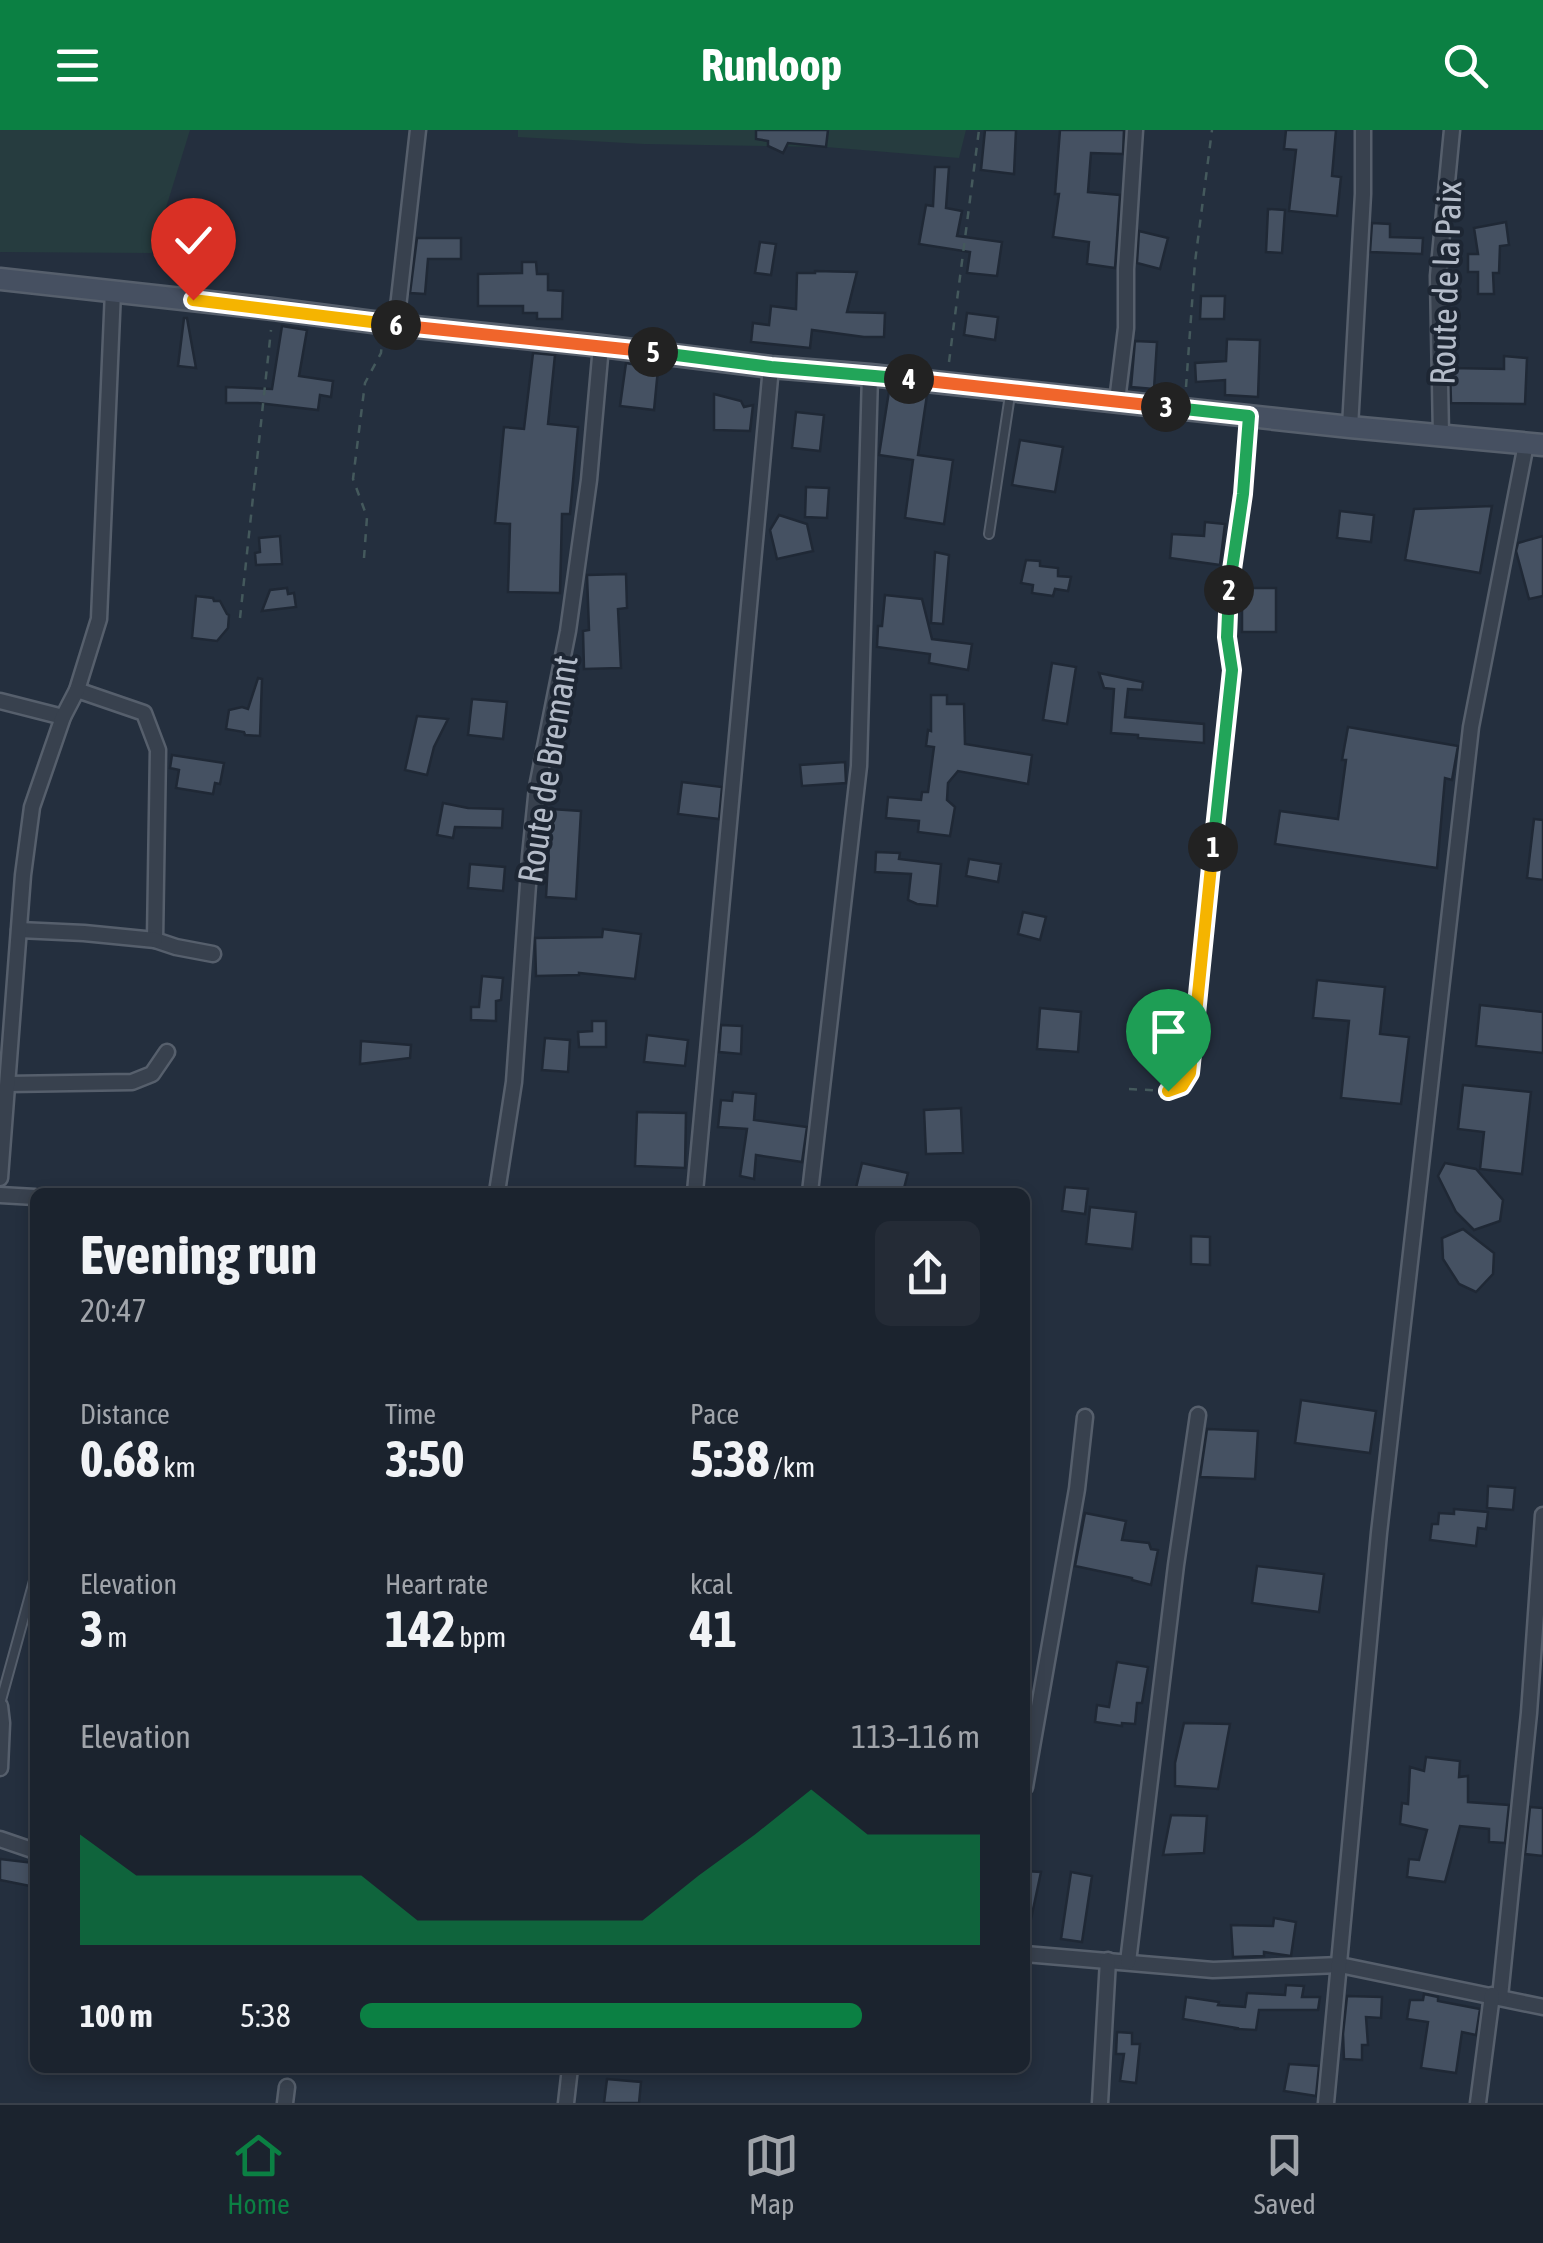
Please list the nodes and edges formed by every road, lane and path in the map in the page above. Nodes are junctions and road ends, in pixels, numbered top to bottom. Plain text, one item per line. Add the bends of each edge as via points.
1 (418, 130) edge
2 (979, 130) edge
3 (1135, 130) edge
4 (1212, 130) edge
5 (1363, 130) edge
6 (1452, 130) edge
7 (0, 280) edge
8 (113, 291) junction
9 (273, 309) junction
10 (390, 324) junction
11 (600, 346) junction
12 (771, 367) junction
13 (870, 374) junction
14 (946, 383) junction
15 (1011, 390) junction
16 (1117, 402) junction
17 (1184, 409) junction
18 (1249, 416) junction
19 (1350, 427) junction
20 (1441, 436) junction
21 (1534, 445) edge
22 (989, 534) dead end
23 (364, 558) dead end
24 (240, 618) dead end
25 (77, 690) junction
26 (0, 701) edge
27 (63, 717) junction
28 (19, 930) junction
29 (155, 940) junction
30 (213, 954) dead end
31 (167, 1052) dead end
32 (8, 1084) junction
33 (1129, 1089) dead end
34 (0, 1178) edge
35 (498, 1188) edge
36 (695, 1188) edge
37 (810, 1188) edge
38 (0, 1195) edge
39 (30, 1197) edge
40 (1198, 1415) dead end
41 (1085, 1417) dead end
42 (1543, 1516) edge
43 (30, 1595) edge
44 (0, 1705) edge
45 (1030, 1758) edge
46 (0, 1768) edge
47 (0, 1839) edge
48 (30, 1849) edge
49 (1030, 1954) edge
50 (1108, 1960) junction
51 (1128, 1962) junction
52 (1340, 1965) junction
53 (1496, 1996) junction
54 (1543, 2007) edge
55 (569, 2073) edge
56 (287, 2087) dead end
57 (285, 2103) edge
58 (566, 2103) edge
59 (1100, 2103) edge
60 (1326, 2103) edge
61 (1478, 2103) edge

1 - 10 street
2 - 14 path
3 - 16 street
4 - 17 path
5 - 19 street
6 - 20 street, Route de la Paix via 1438,276
7 - 8 main road
8 - 9 main road
8 - 25 street via 98,619
9 - 10 main road
9 - 24 path
10 - 11 main road
10 - 23 path via 365,382 353,479 367,517
11 - 12 main road
11 - 35 street, Route de Bremant via 571,612 537,787 514,1082
12 - 13 main road
12 - 36 street
13 - 14 main road
13 - 37 street via 860,766
14 - 15 main road
15 - 16 main road
15 - 22 lane
16 - 17 main road
17 - 18 main road
18 - 19 main road
18 - 33 path via 1228,597 1232,670 1190,1073 1168,1091
19 - 20 main road
20 - 21 main road
21 - 52 street via 1470,727 1379,1533
25 - 27 street
25 - 29 street via 144,713 158,750
26 - 27 street
27 - 28 street via 32,807
28 - 29 street
28 - 32 street
29 - 30 street
31 - 32 street via 152,1074 132,1082
32 - 34 street
38 - 39 street
40 - 51 street
41 - 45 street
42 - 53 street via 1529,1712
43 - 44 lane
44 - 46 street
47 - 48 street
49 - 50 street
50 - 51 street
50 - 59 street
51 - 52 street via 1212,1970
52 - 53 street
52 - 60 street
53 - 54 street
53 - 61 street
55 - 58 street
56 - 57 street

